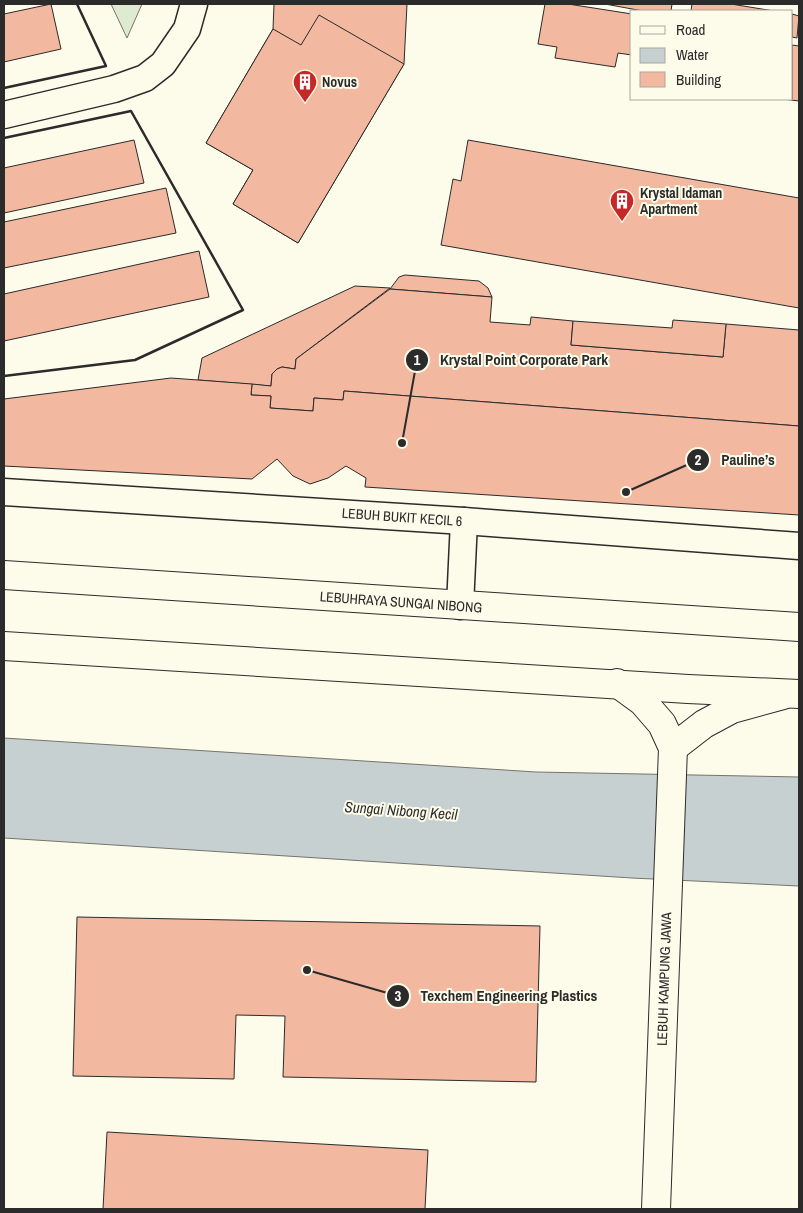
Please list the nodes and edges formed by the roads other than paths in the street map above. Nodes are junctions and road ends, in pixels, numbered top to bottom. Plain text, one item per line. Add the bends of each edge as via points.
1 (194, 4) edge
2 (4, 115) edge
3 (4, 492) edge
4 (464, 521) junction
5 (799, 546) edge
6 (4, 575) edge
7 (460, 606) junction
8 (799, 627) edge
9 (4, 646) edge
10 (617, 683) junction
11 (794, 694) edge
12 (673, 757) junction
13 (656, 1209) edge

1 - 2 street via 187,29 163,64 145,78 114,89
3 - 4 street, LEBUH BUKIT KECIL 6
4 - 5 street, LEBUH BUKIT KECIL 6
4 - 7 street
6 - 7 main road, LEBUHRAYA SUNGAI NIBONG
7 - 8 main road, LEBUHRAYA SUNGAI NIBONG
9 - 10 main road
10 - 11 main road
10 - 12 main road, LEBUH KAMPUNG JAWA via 643,702 662,724
11 - 12 main road via 732,710 704,724
12 - 13 main road, LEBUH KAMPUNG JAWA

